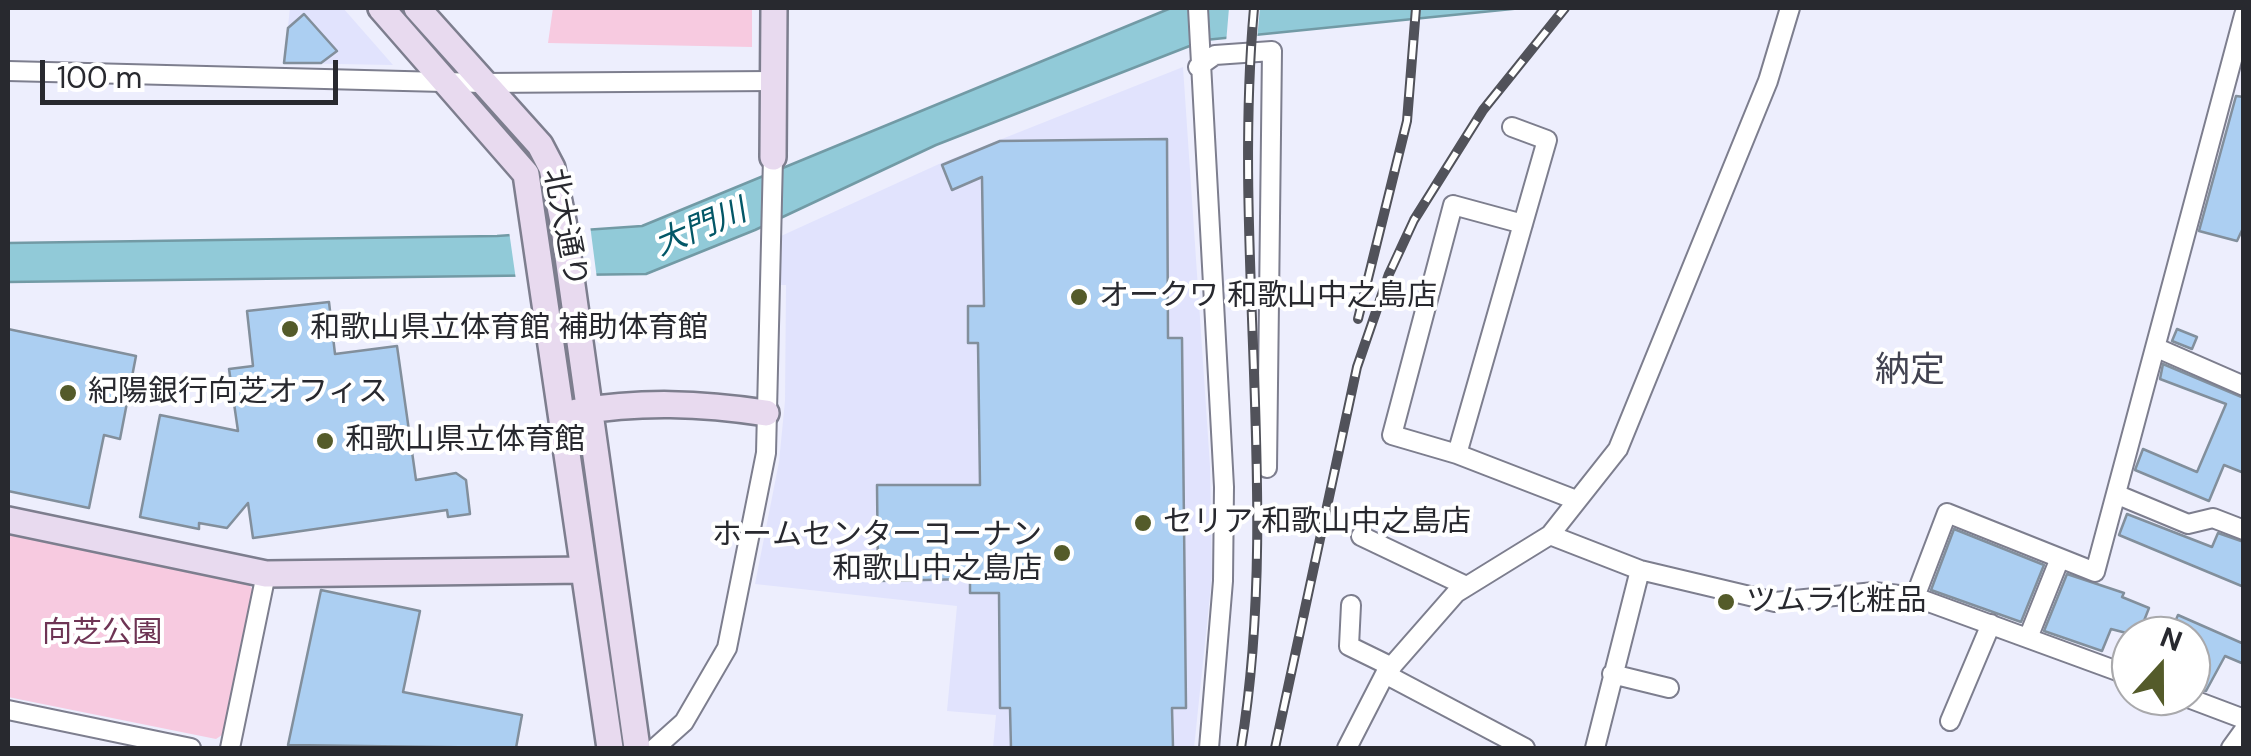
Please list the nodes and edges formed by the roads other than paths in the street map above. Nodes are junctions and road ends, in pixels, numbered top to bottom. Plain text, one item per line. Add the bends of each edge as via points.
1 (381, 8) edge
2 (417, 8) edge
3 (774, 8) edge
4 (1198, 8) edge
5 (1790, 8) edge
6 (2244, 15) edge
7 (1197, 62) junction
8 (8, 71) edge
9 (445, 81) junction
10 (772, 81) junction
11 (483, 83) junction
12 (1512, 127) dead end
13 (773, 157) joint
14 (1523, 224) junction
15 (2157, 348) junction
16 (2244, 386) edge
17 (588, 410) junction
18 (766, 413) junction
19 (561, 415) junction
20 (1457, 454) junction
21 (1268, 468) dead end
22 (2118, 495) junction
23 (1576, 500) junction
24 (8, 520) edge
25 (2244, 530) edge
26 (1550, 534) junction
27 (1368, 535) dead end
28 (2060, 558) junction
29 (584, 570) junction
30 (1640, 570) junction
31 (266, 574) junction
32 (1466, 586) junction
33 (1915, 597) junction
34 (1351, 605) dead end
35 (1991, 624) junction
36 (2028, 638) junction
37 (2111, 669) edge
38 (1389, 671) junction
39 (1612, 674) junction
40 (1669, 688) dead end
41 (2211, 707) edge
42 (8, 710) edge
43 (2244, 719) edge
44 (1950, 721) dead end
45 (2244, 730) edge
46 (191, 748) edge
47 (230, 748) edge
48 (610, 748) edge
49 (636, 748) edge
50 (655, 748) edge
51 (1209, 748) edge
52 (1346, 748) edge
53 (1526, 748) edge
54 (1594, 748) edge
55 (2231, 748) edge

1 - 9 street, 北大通り
2 - 11 street, 北大通り
3 - 10 street
4 - 7 street
5 - 23 street via 1768,81 1618,449
6 - 15 street
7 - 21 street via 1272,51
7 - 51 street via 1224,487
8 - 9 street
9 - 11 street
9 - 19 street, 北大通り via 526,174
10 - 11 street
10 - 13 street
11 - 17 street, 北大通り via 540,145 552,168
12 - 14 street via 1547,140
13 - 18 street
14 - 20 street
14 - 20 street via 1453,205 1392,434
15 - 16 street
15 - 22 street
17 - 18 street via 636,402
17 - 19 street
17 - 49 street, 北大通り
18 - 50 street via 766,453 727,648 684,722
19 - 29 street, 北大通り
20 - 23 street
22 - 25 street via 2188,524 2213,518
22 - 28 street via 2095,572
23 - 26 street
24 - 31 street
26 - 30 street
26 - 32 street
27 - 32 street
28 - 33 street via 1947,513
28 - 36 street
29 - 31 street
29 - 48 street, 北大通り
30 - 33 street via 1775,602 1874,592
30 - 39 street
31 - 47 street
32 - 38 street
33 - 35 street
34 - 38 street via 1349,646
35 - 36 street
35 - 44 street
36 - 37 street
38 - 52 street
38 - 53 street
39 - 40 street
39 - 54 street
41 - 43 street
42 - 46 street
45 - 55 street

